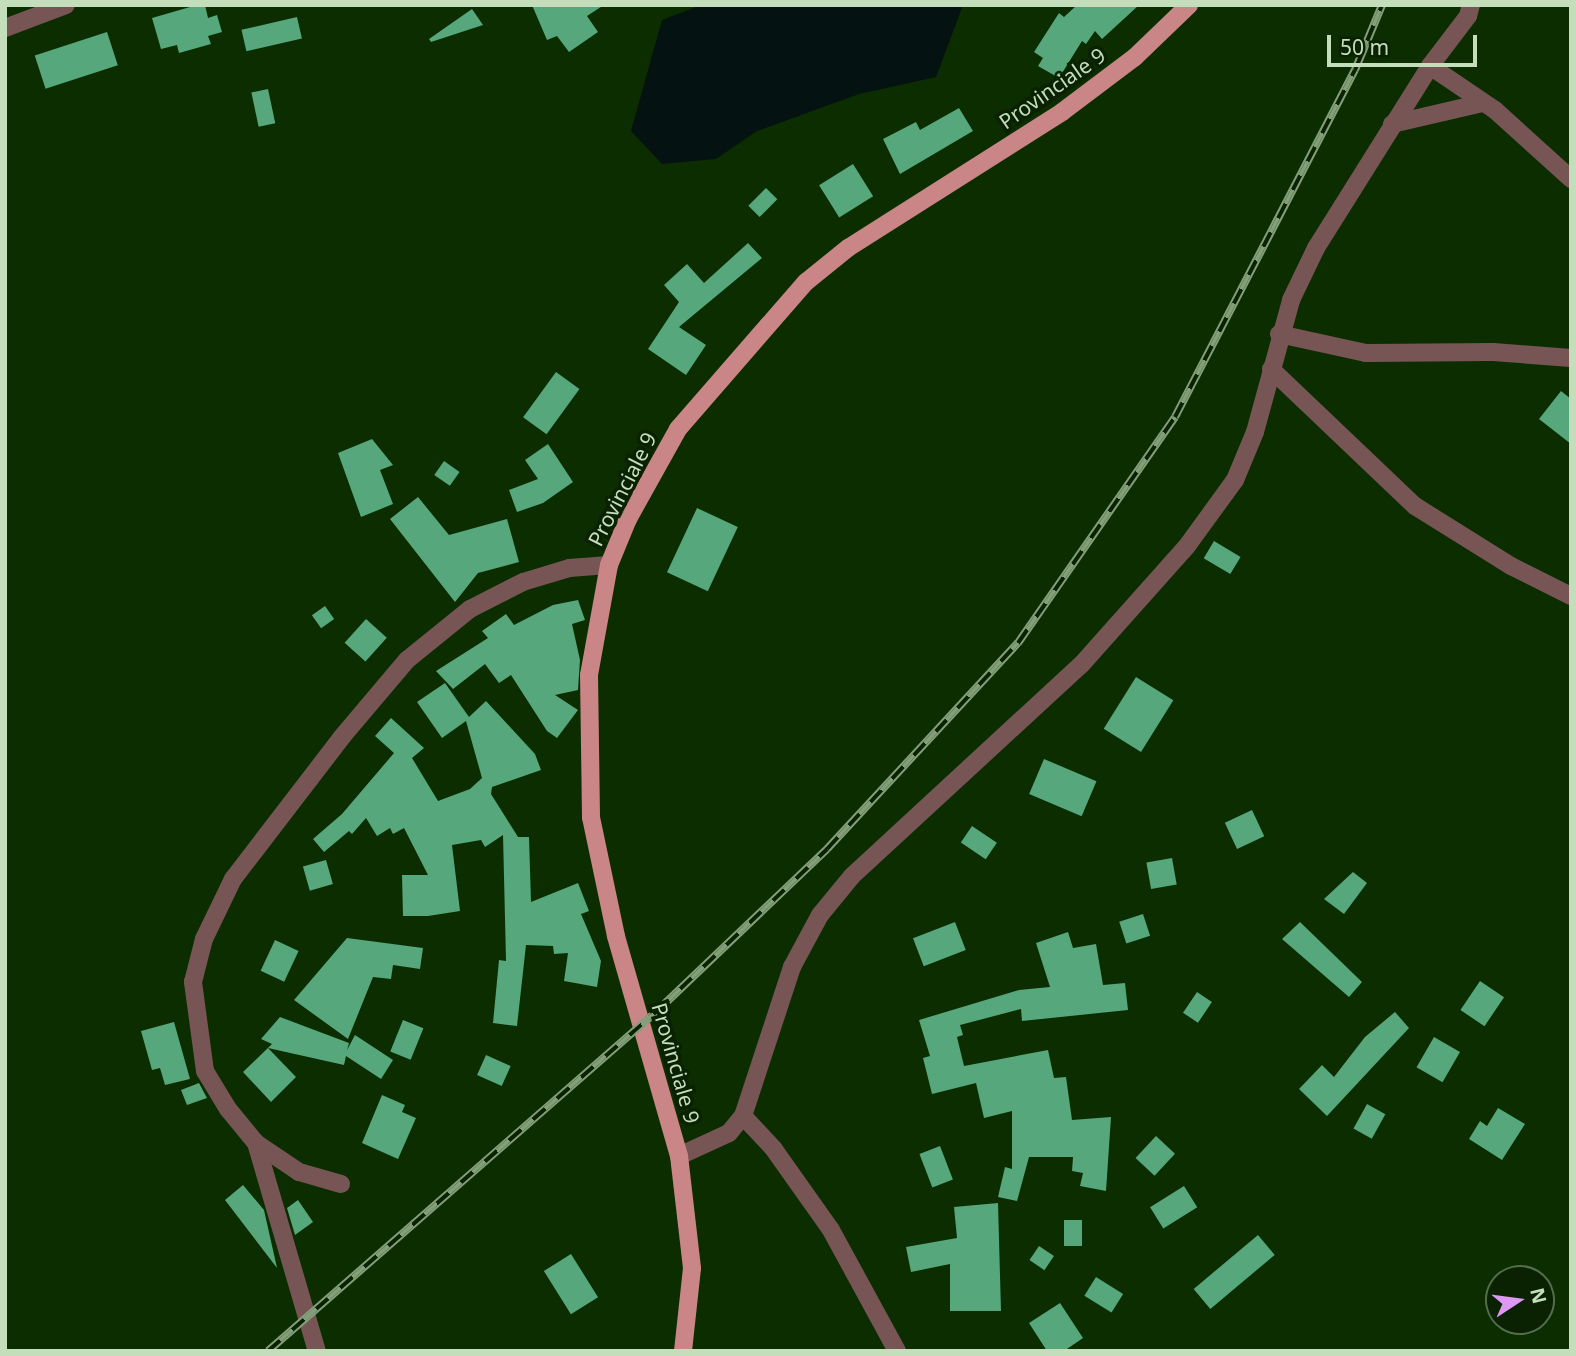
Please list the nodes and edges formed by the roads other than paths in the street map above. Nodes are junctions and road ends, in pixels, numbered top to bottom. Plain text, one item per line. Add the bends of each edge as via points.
1 (66, 5) edge
2 (1189, 5) edge
3 (1471, 5) edge
4 (5, 28) edge
5 (1430, 66) junction
6 (1483, 103) junction
7 (1392, 124) junction
8 (1571, 179) edge
9 (1279, 334) junction
10 (1571, 358) edge
11 (1271, 369) junction
12 (609, 565) junction
13 (1571, 596) edge
14 (743, 1116) junction
15 (256, 1143) junction
16 (679, 1156) junction
17 (341, 1184) dead end
18 (317, 1351) edge
19 (683, 1351) edge
20 (897, 1351) edge

1 - 4 street
2 - 12 main road, Provinciale 9 via 1135,58 1062,112 848,248 806,282 678,429 628,519
3 - 5 street via 1468,16
5 - 6 street
5 - 7 street
6 - 7 street
6 - 8 street
7 - 9 street via 1316,248
9 - 10 street via 1366,353 1493,352
9 - 11 street
11 - 13 street via 1415,506 1511,566
11 - 14 street via 1244,462 1187,546 1081,665 852,876 820,915 783,988
12 - 15 street via 569,568 523,582 470,609 407,660 341,737 233,879 204,939 193,982 196,1017 205,1071
12 - 16 main road, Provinciale 9 via 589,676 591,817 616,936
14 - 16 street via 729,1133
14 - 20 street via 773,1148 831,1230
15 - 17 street via 299,1172
15 - 18 street
16 - 19 main road, Provinciale 9 via 692,1268

